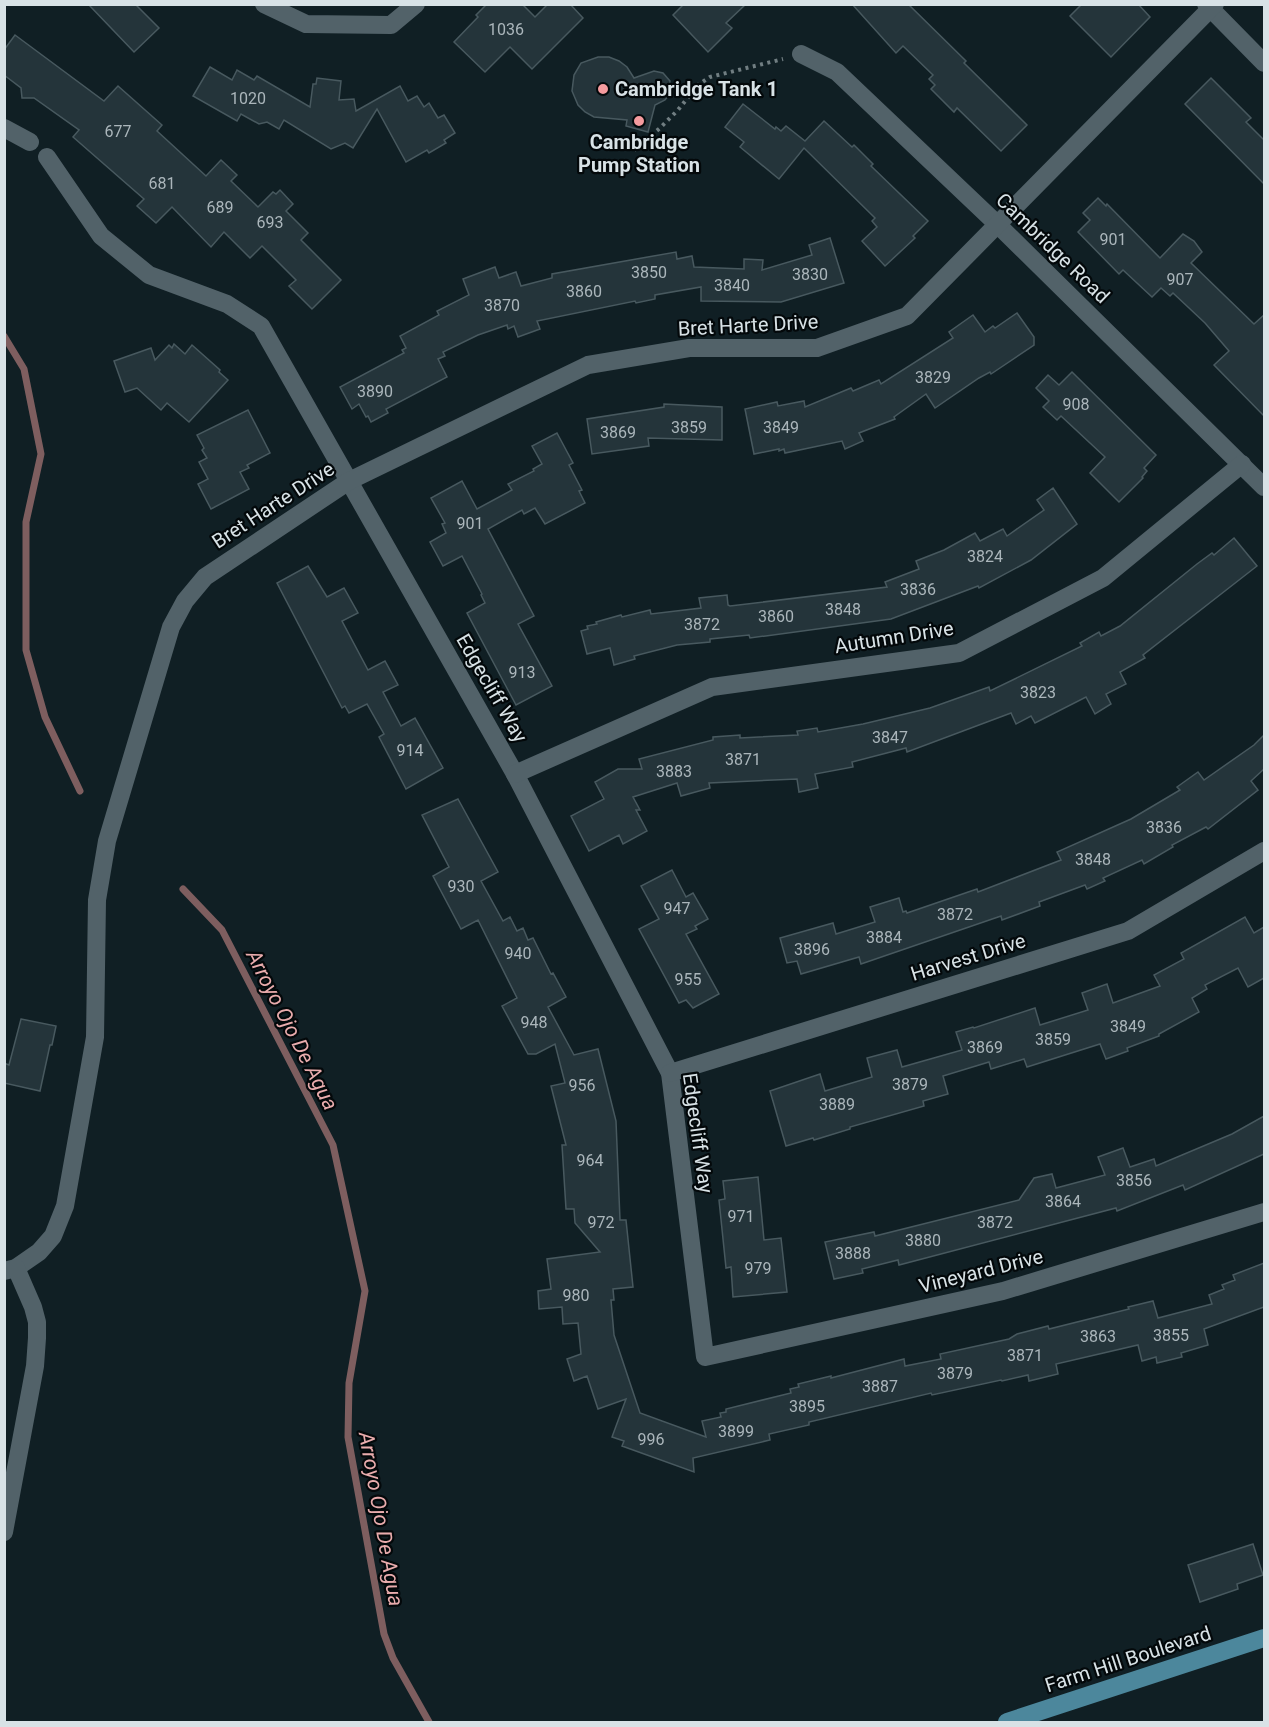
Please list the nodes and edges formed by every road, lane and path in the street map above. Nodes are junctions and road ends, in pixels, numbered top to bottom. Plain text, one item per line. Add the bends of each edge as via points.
1 (264, 4) edge
2 (416, 4) edge
3 (1210, 6) edge
4 (801, 54) joint
5 (1264, 63) edge
6 (4, 128) edge
7 (30, 142) dead end
8 (634, 150) dead end
9 (47, 157) dead end
10 (997, 224) junction
11 (1242, 464) junction
12 (349, 481) junction
13 (1264, 488) edge
14 (515, 774) junction
15 (1264, 851) edge
16 (670, 1073) junction
17 (1264, 1212) edge
18 (10, 1270) edge
19 (705, 1357) joint
20 (4, 1532) edge
21 (1264, 1638) edge
22 (1007, 1722) edge

1 - 2 street via 306,24 391,25
3 - 5 street
3 - 10 street, Bret Harte Drive
4 - 8 path via 710,77
4 - 10 street, Cambridge Road via 837,72
6 - 7 street
9 - 12 street, Edgecliff Way via 101,236 149,275 227,304 261,326
10 - 11 street, Cambridge Road
10 - 12 street, Bret Harte Drive via 907,316 817,348 689,348 588,365
11 - 13 street, Cambridge Road
11 - 14 street, Autumn Drive via 1103,578 959,652 712,687
12 - 14 street, Edgecliff Way
12 - 18 street, Bret Harte Drive via 205,577 185,600 171,627 106,840 97,900 95,1037 65,1206 53,1236 39,1252
14 - 16 street, Edgecliff Way
15 - 16 street, Harvest Drive via 1128,931
16 - 19 street, Edgecliff Way
17 - 19 street, Vineyard Drive via 1003,1291
18 - 20 street via 33,1306 38,1338
21 - 22 main road, Farm Hill Boulevard

